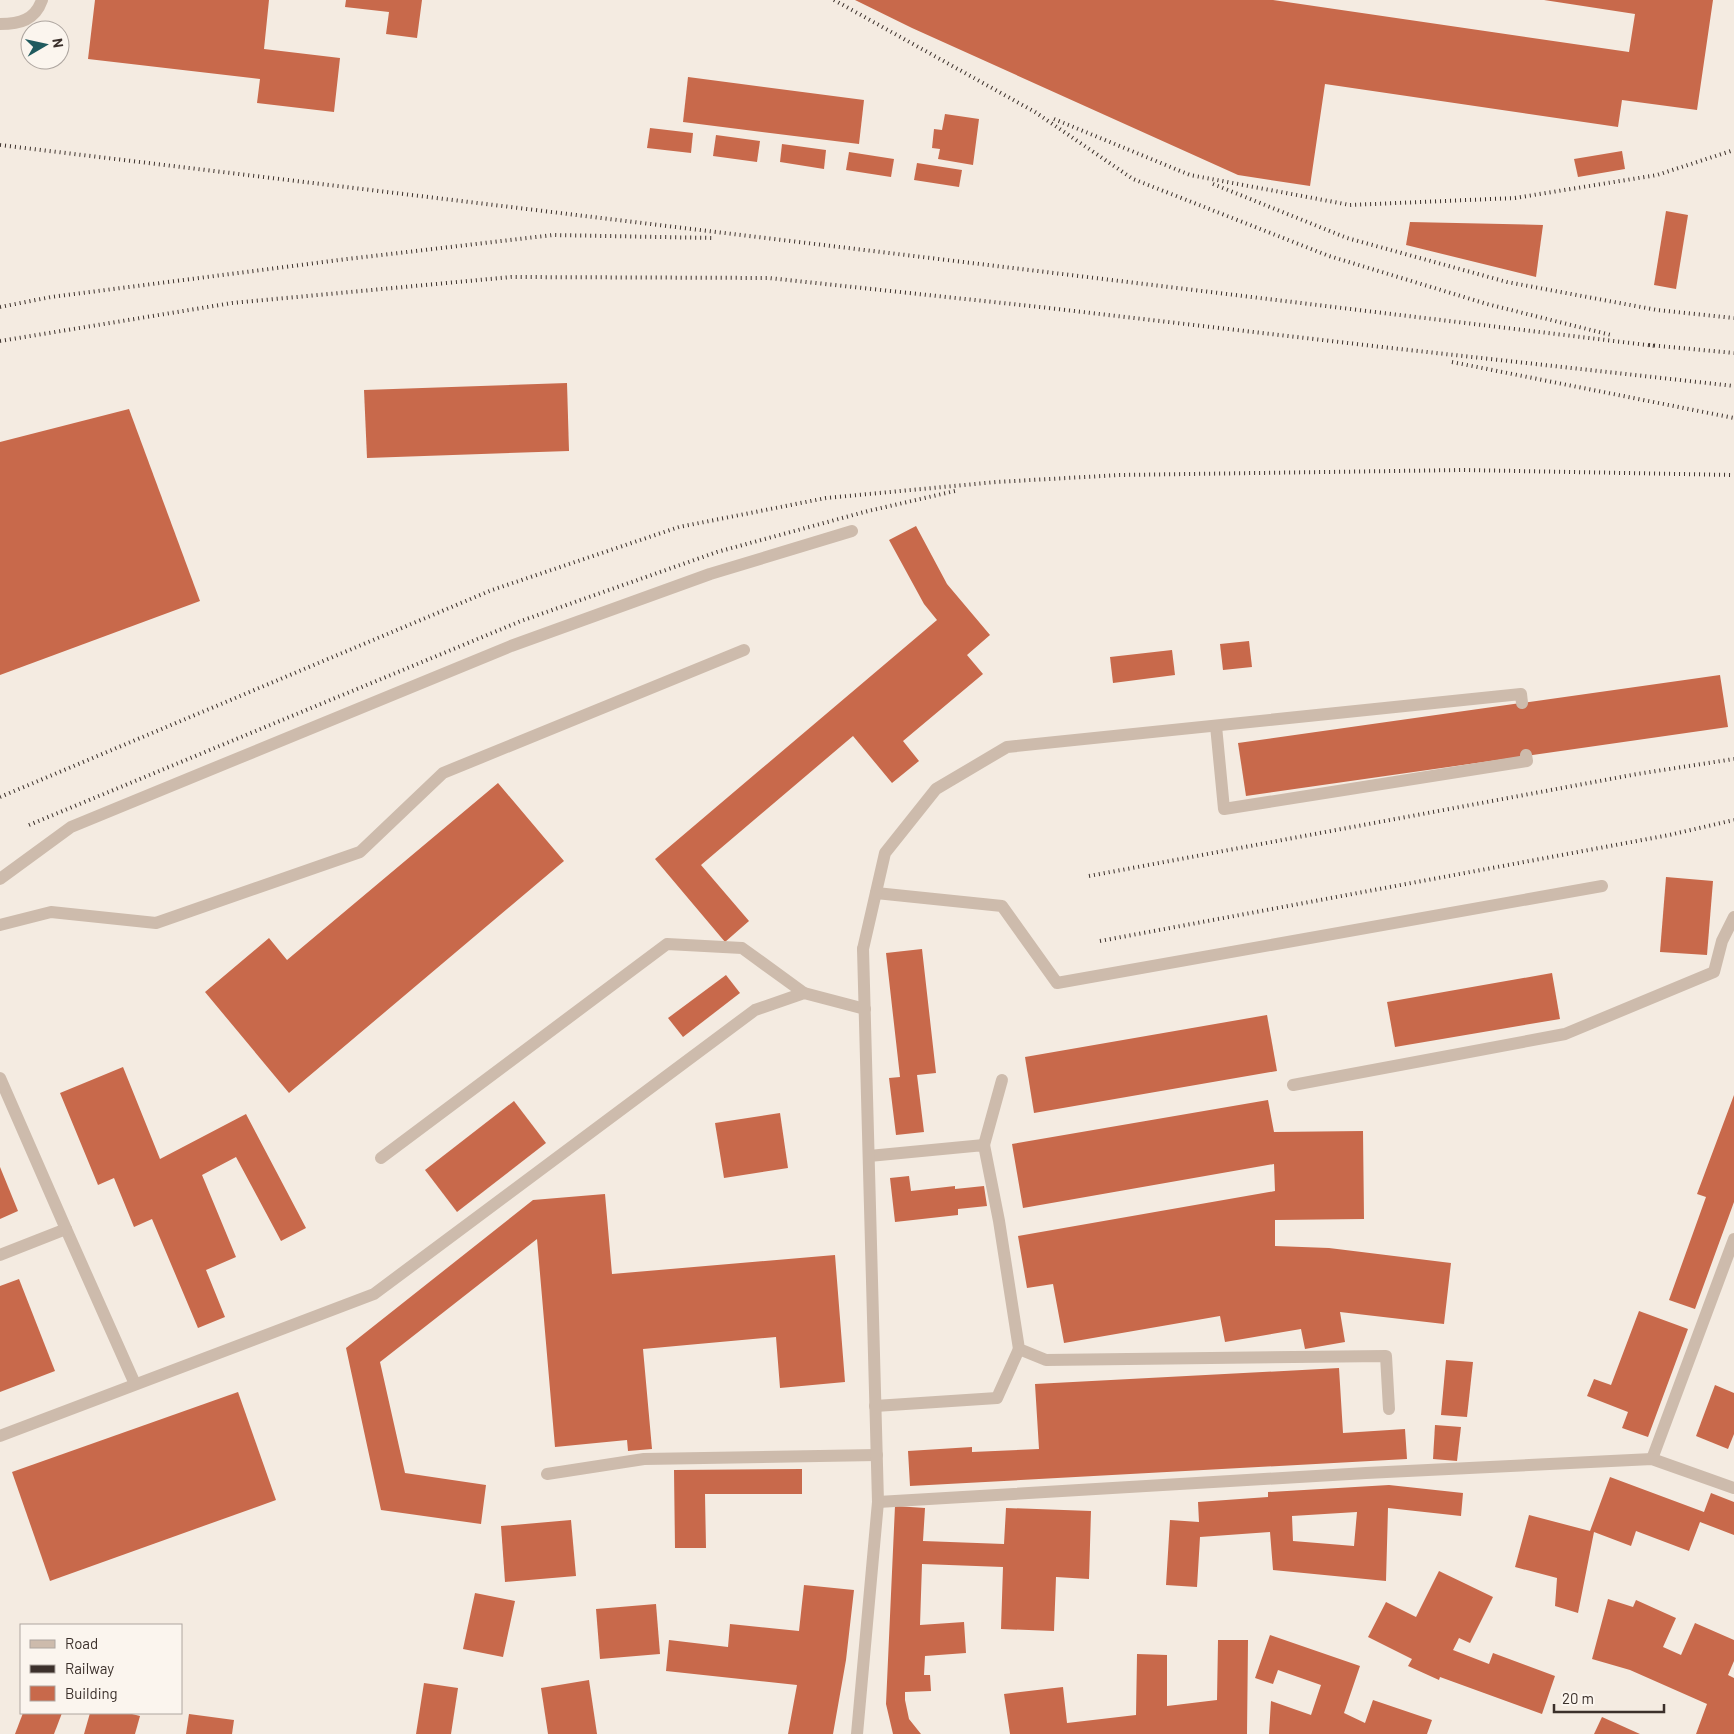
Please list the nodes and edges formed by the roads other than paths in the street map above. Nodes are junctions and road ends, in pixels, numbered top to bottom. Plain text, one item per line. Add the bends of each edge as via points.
1 (42, 0) edge
2 (0, 24) edge
3 (852, 531) dead end
4 (744, 650) dead end
5 (1522, 703) dead end
6 (1216, 726) junction
7 (1526, 755) dead end
8 (0, 879) edge
9 (1602, 886) dead end
10 (876, 893) junction
11 (1734, 916) edge
12 (0, 925) edge
13 (804, 993) junction
14 (865, 1010) junction
15 (0, 1078) edge
16 (1002, 1080) dead end
17 (1293, 1085) dead end
18 (984, 1145) junction
19 (869, 1156) junction
20 (381, 1158) dead end
21 (66, 1229) junction
22 (1734, 1239) edge
23 (0, 1255) edge
24 (1019, 1349) junction
25 (134, 1384) junction
26 (875, 1406) junction
27 (1390, 1409) dead end
28 (0, 1436) edge
29 (877, 1455) junction
30 (1652, 1459) junction
31 (547, 1474) dead end
32 (1734, 1488) edge
33 (878, 1502) junction
34 (857, 1734) edge

1 - 2 street via 30,18 18,23
3 - 8 street via 710,574 502,650 70,827
4 - 12 street via 443,773 360,852 156,923 51,912
5 - 6 street via 1521,694
6 - 7 street via 1224,810 1527,761
6 - 10 street via 1007,747 936,789 885,853
9 - 10 street via 1057,983 1002,906
10 - 14 street via 863,949
11 - 17 street via 1722,941 1714,972 1565,1034
13 - 14 street
13 - 20 street via 742,948 667,944
13 - 25 street via 756,1010 374,1294
14 - 19 street
15 - 21 street
16 - 18 street
18 - 19 street
18 - 24 street
19 - 26 street
21 - 23 street
21 - 25 street
22 - 30 street
24 - 26 street via 996,1398
24 - 27 street via 1046,1360 1386,1356
25 - 28 street
26 - 29 street
29 - 31 street via 644,1459
29 - 33 street
30 - 32 street
30 - 33 street
33 - 34 street

